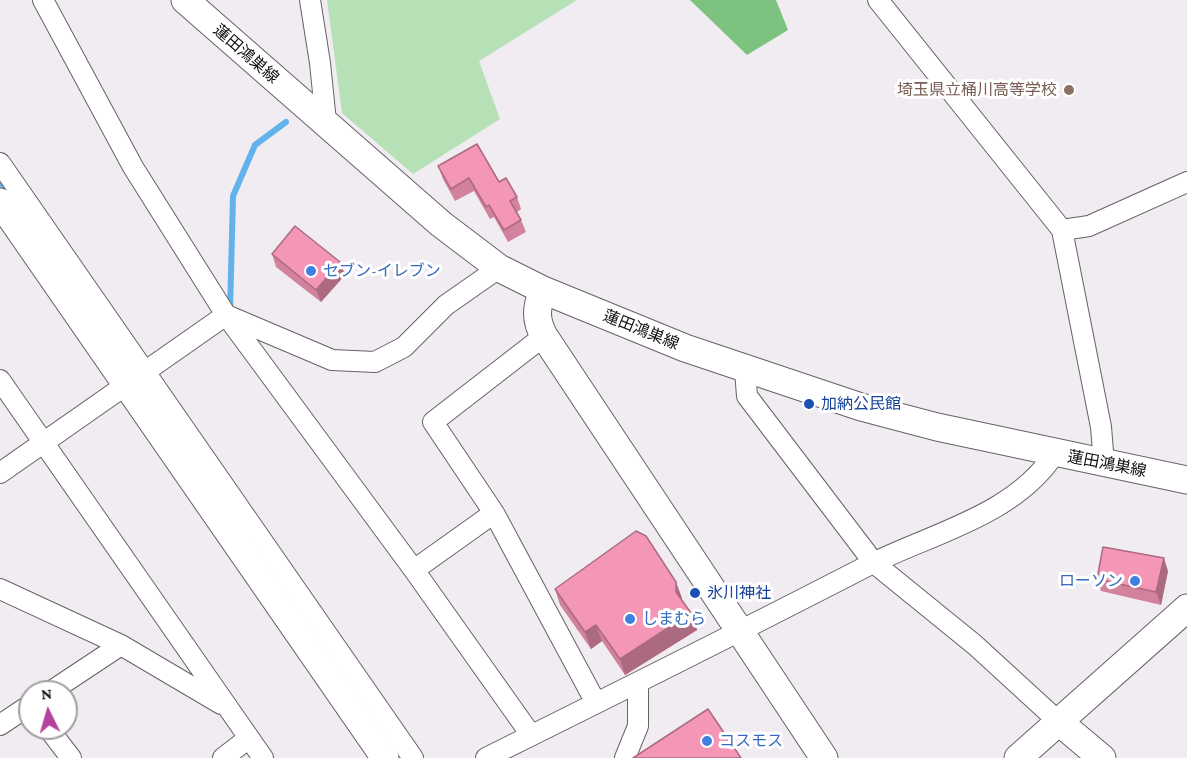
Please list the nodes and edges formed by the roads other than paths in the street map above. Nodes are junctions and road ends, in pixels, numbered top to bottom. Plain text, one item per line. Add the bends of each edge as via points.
1 (43, 0) edge
2 (185, 0) edge
3 (310, 0) edge
4 (878, 0) edge
5 (326, 122) junction
6 (0, 163) edge
7 (1187, 183) edge
8 (0, 202) edge
9 (1062, 230) junction
10 (499, 268) junction
11 (543, 290) junction
12 (226, 315) junction
13 (544, 336) junction
14 (746, 370) junction
15 (136, 378) junction
16 (0, 380) edge
17 (44, 442) junction
18 (1054, 453) junction
19 (1104, 464) junction
20 (0, 473) edge
21 (1187, 480) edge
22 (494, 513) junction
23 (874, 563) junction
24 (414, 570) junction
25 (0, 590) edge
26 (1187, 608) edge
27 (739, 632) junction
28 (121, 645) junction
29 (68, 680) edge
30 (638, 683) junction
31 (596, 703) junction
32 (226, 707) junction
33 (18, 713) edge
34 (1059, 722) junction
35 (0, 725) edge
36 (531, 735) junction
37 (249, 738) junction
38 (57, 740) edge
39 (71, 758) edge
40 (223, 758) edge
41 (263, 758) edge
42 (385, 758) edge
43 (413, 758) edge
44 (486, 758) edge
45 (625, 758) edge
46 (824, 758) edge
47 (1018, 758) edge
48 (1102, 758) edge

1 - 12 street via 133,167
2 - 5 street, 蓮田鴻巣線
3 - 5 street
4 - 9 street
5 - 10 street, 蓮田鴻巣線 via 441,224
6 - 15 street
7 - 9 street via 1089,226
8 - 15 street
9 - 19 street via 1101,427
10 - 11 street, 蓮田鴻巣線
10 - 12 street via 446,305 404,347 375,362 332,360
11 - 13 street via 536,308 537,323
11 - 14 street, 蓮田鴻巣線
12 - 15 street
12 - 24 street
13 - 22 street via 433,422
13 - 27 street
14 - 18 street, 蓮田鴻巣線 via 861,407
14 - 23 street via 747,396
15 - 17 street
15 - 42 street
15 - 43 street
16 - 17 street
17 - 20 street
17 - 32 street
18 - 19 street, 蓮田鴻巣線
18 - 23 street via 1046,467 1014,496
19 - 21 street, 蓮田鴻巣線
22 - 24 street
22 - 31 street
23 - 27 street
23 - 34 street via 975,645
24 - 36 street
25 - 28 street
26 - 34 street
27 - 30 street
27 - 46 street
28 - 29 street
28 - 32 street
30 - 31 street
30 - 45 street via 638,726
31 - 36 street
32 - 37 street
33 - 35 street
34 - 47 street
34 - 48 street
36 - 44 street
37 - 40 street
37 - 41 street
38 - 39 street

